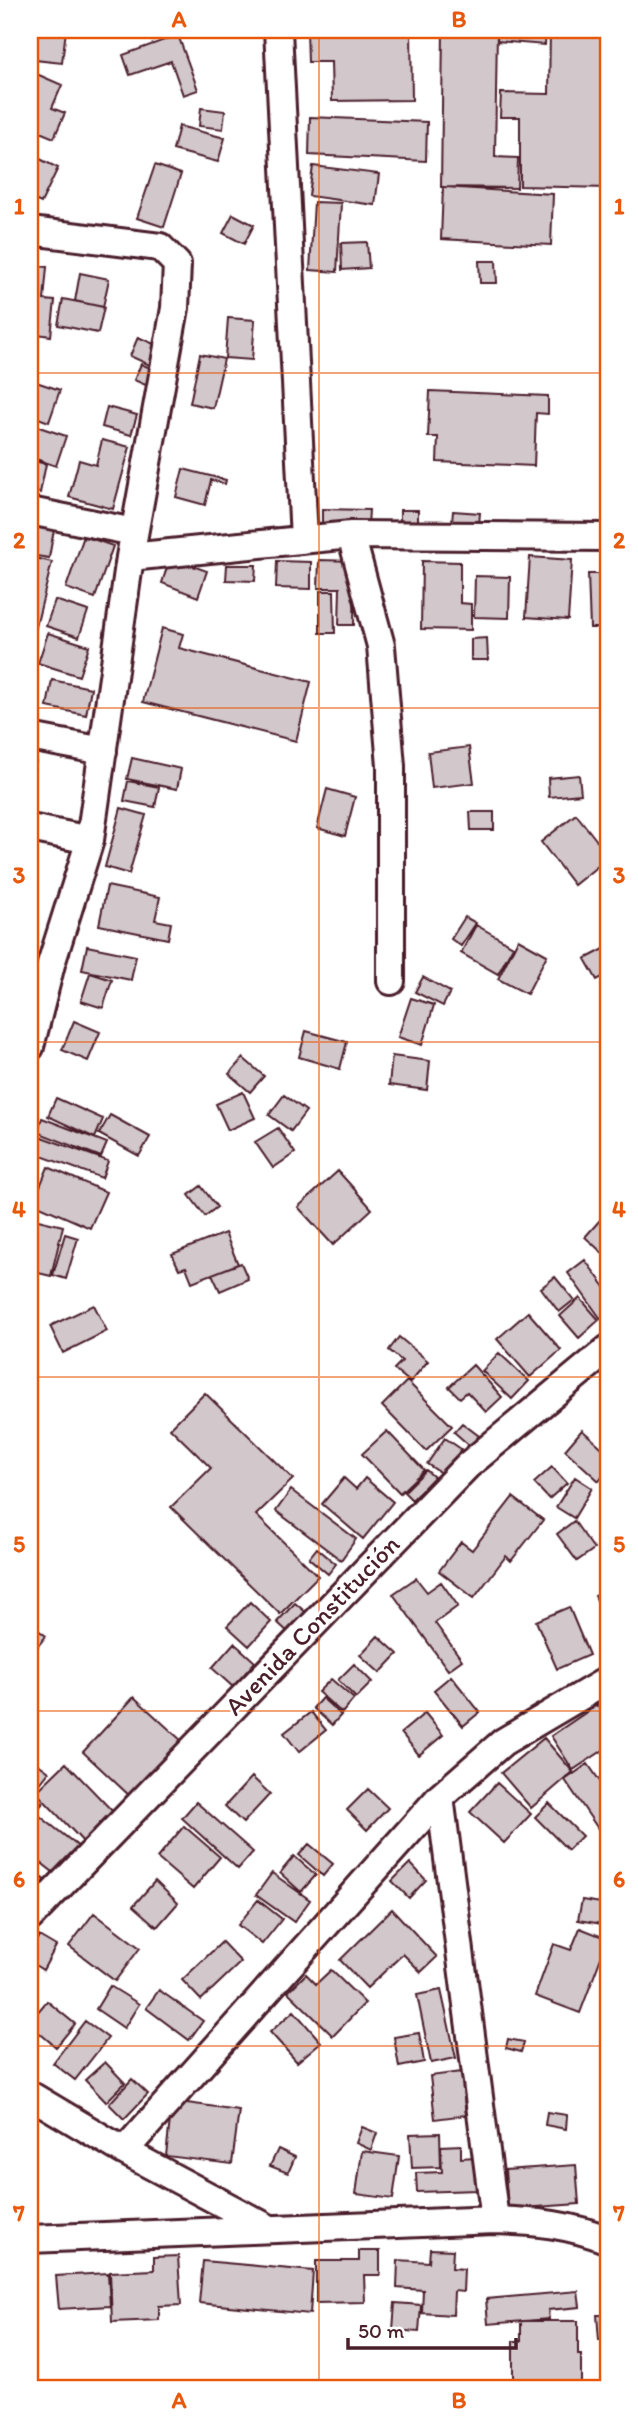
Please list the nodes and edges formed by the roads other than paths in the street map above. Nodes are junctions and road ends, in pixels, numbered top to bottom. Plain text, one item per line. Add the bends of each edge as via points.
1 (278, 30) edge
2 (30, 231) edge
3 (30, 510) edge
4 (351, 535) junction
5 (608, 537) edge
6 (304, 539) junction
7 (132, 544) junction
8 (30, 737) edge
9 (103, 751) junction
10 (30, 828) edge
11 (90, 839) junction
12 (40, 962) edge
13 (391, 981) dead end
14 (30, 1048) edge
15 (608, 1349) edge
16 (608, 1681) edge
17 (440, 1797) junction
18 (30, 1917) edge
19 (30, 2095) edge
20 (124, 2151) junction
21 (495, 2220) junction
22 (272, 2230) junction
23 (30, 2239) edge
24 (608, 2240) edge

1 - 6 street
2 - 7 street via 160,247 177,264 175,307
3 - 7 street
4 - 5 street
4 - 6 street
4 - 13 street via 381,646 391,766
6 - 7 street
7 - 9 street
8 - 9 street
9 - 11 street
10 - 11 street
11 - 12 street
12 - 14 street
15 - 18 street, Avenida Constitución via 467,1466
16 - 17 street via 503,1742
17 - 20 street
17 - 21 street
19 - 20 street
20 - 22 street
21 - 22 street
21 - 24 street via 542,2222
22 - 23 street

